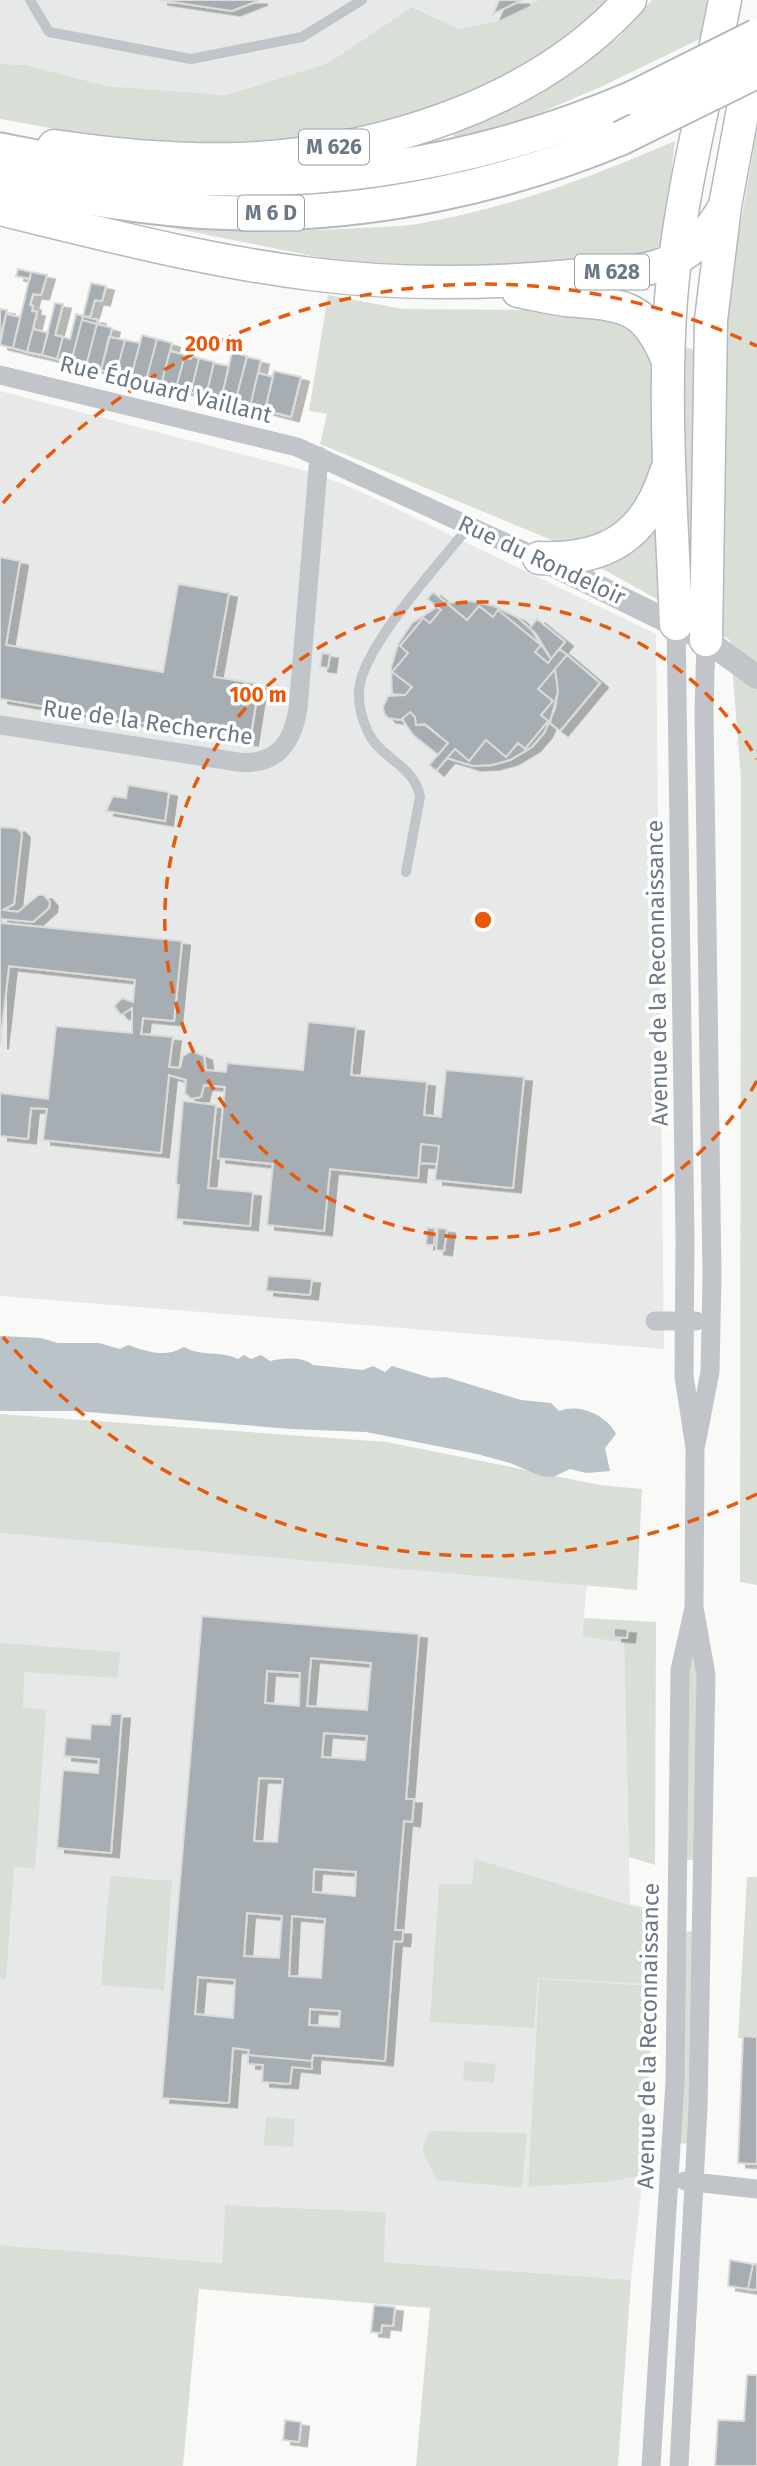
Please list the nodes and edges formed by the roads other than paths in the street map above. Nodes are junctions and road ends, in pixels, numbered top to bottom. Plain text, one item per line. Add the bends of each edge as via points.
1 (30, 0) edge
2 (362, 0) edge
3 (630, 0) edge
4 (725, 0) edge
5 (757, 38) edge
6 (757, 71) edge
7 (0, 139) edge
8 (0, 150) edge
9 (0, 182) edge
10 (725, 206) junction
11 (0, 209) edge
12 (677, 258) junction
13 (472, 282) junction
14 (670, 364) junction
15 (0, 374) edge
16 (319, 456) junction
17 (669, 460) junction
18 (469, 526) junction
19 (539, 558) junction
20 (676, 624) junction
21 (706, 640) junction
22 (757, 677) edge
23 (0, 725) edge
24 (406, 872) dead end
25 (655, 1321) dead end
26 (685, 1321) junction
27 (711, 1321) junction
28 (695, 1448) junction
29 (694, 1607) junction
30 (677, 1901) junction
31 (703, 1902) junction
32 (670, 2181) junction
33 (695, 2182) junction
34 (757, 2189) edge
35 (651, 2466) edge
36 (679, 2466) edge

1 - 2 lane via 48,32 191,59 302,37
3 - 7 main road, M 626 via 587,42 524,82 440,119 362,141 293,155 226,159 130,155
4 - 12 main road via 691,162
5 - 8 highway, M 6 D, bridge via 580,120 505,145 384,171 236,180 92,167
5 - 10 main road, M 628
6 - 9 highway, M 6 D, bridge via 621,138 545,166 410,199 321,210 242,213 84,198
10 - 12 main road, M 628 via 714,225
10 - 21 main road via 709,361
11 - 13 main road, M 628 via 181,252 312,275
12 - 13 main road, M 628 via 645,269
12 - 14 main road
13 - 14 main road via 626,308 652,329
14 - 17 main road
15 - 16 street, Rue Édouard Vaillant via 276,441
16 - 18 street, Rue du Rondeloir
16 - 23 street, Rue de la Recherche via 298,709 291,737 275,756 259,763 238,762
17 - 19 main road via 658,496 632,533 595,552
17 - 20 main road
18 - 19 street, Rue du Rondeloir
18 - 24 lane via 367,662 359,690 361,716 369,735 414,776 418,786 420,797
19 - 20 street, Rue du Rondeloir
20 - 21 street, Rue du Rondeloir
20 - 26 street, Avenue de la Reconnaissance
21 - 22 street, Rue du Rondeloir
21 - 27 street, Avenue de la Reconnaissance
25 - 26 street
26 - 27 street
26 - 28 street, Avenue de la Reconnaissance via 685,1396
27 - 28 street, Avenue de la Reconnaissance via 708,1393
28 - 29 street, Avenue de la Reconnaissance
29 - 30 street, Avenue de la Reconnaissance via 680,1670
29 - 31 street, Avenue de la Reconnaissance via 706,1675
30 - 31 lane
30 - 32 street, Avenue de la Reconnaissance
31 - 33 street, Avenue de la Reconnaissance
32 - 33 street
32 - 35 street, Avenue de la Reconnaissance
33 - 34 street
33 - 36 street, Avenue de la Reconnaissance

